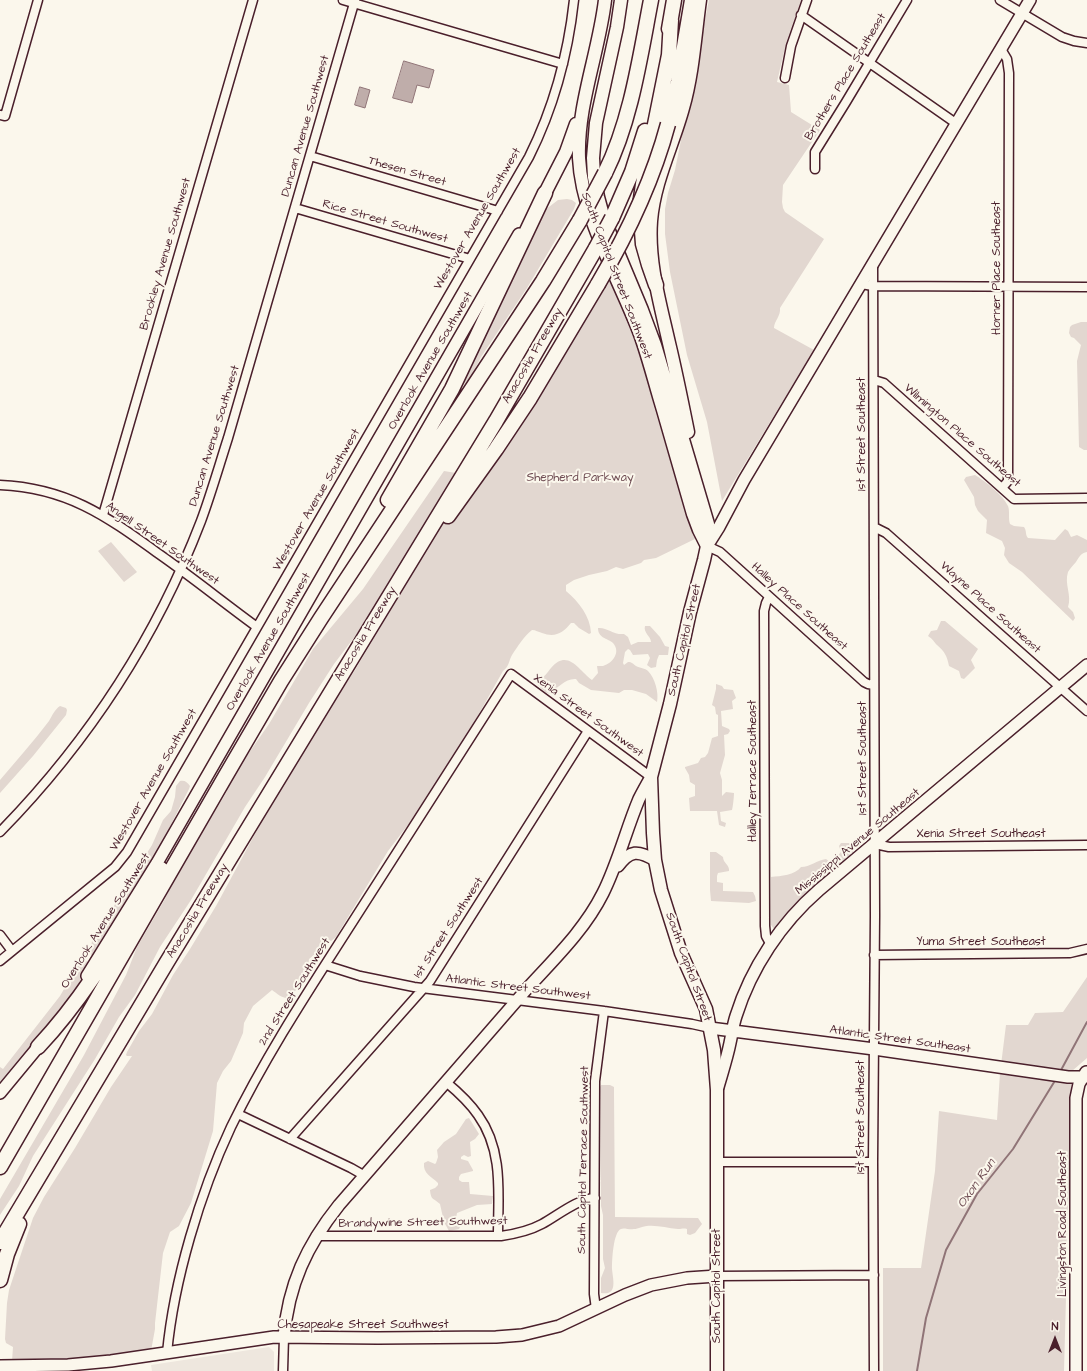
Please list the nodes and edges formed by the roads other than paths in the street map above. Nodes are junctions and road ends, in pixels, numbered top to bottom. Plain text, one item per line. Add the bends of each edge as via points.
1 (38, 0) edge
2 (253, 0) edge
3 (343, 0) edge
4 (574, 0) edge
5 (605, 0) edge
6 (622, 0) edge
7 (651, 0) edge
8 (674, 0) edge
9 (692, 0) edge
10 (700, 0) edge
11 (807, 0) edge
12 (906, 0) edge
13 (1000, 0) edge
14 (1030, 0) edge
15 (355, 2) edge
16 (1022, 13) junction
17 (801, 15) junction
18 (671, 20) junction
19 (1087, 43) edge
20 (1001, 49) junction
21 (870, 62) junction
22 (563, 64) junction
23 (785, 78) dead end
24 (588, 85) junction
25 (2, 116) edge
26 (957, 124) junction
27 (310, 156) junction
28 (815, 169) dead end
29 (545, 192) junction
30 (295, 208) junction
31 (498, 211) junction
32 (470, 259) junction
33 (873, 264) junction
34 (861, 284) junction
35 (656, 285) junction
36 (873, 286) junction
37 (1009, 286) junction
38 (1087, 287) edge
39 (874, 380) junction
40 (695, 478) junction
41 (0, 485) edge
42 (1002, 488) junction
43 (1087, 498) edge
44 (103, 515) junction
45 (874, 527) junction
46 (707, 546) junction
47 (180, 569) junction
48 (349, 576) junction
49 (769, 597) junction
50 (380, 610) junction
51 (257, 627) junction
52 (1087, 665) edge
53 (511, 674) joint
54 (874, 685) junction
55 (1060, 688) junction
56 (1087, 711) edge
57 (588, 731) junction
58 (224, 777) junction
59 (651, 777) junction
60 (0, 832) edge
61 (875, 844) junction
62 (1087, 845) edge
63 (655, 860) junction
64 (614, 871) junction
65 (0, 935) edge
66 (771, 945) junction
67 (1087, 949) edge
68 (12, 951) junction
69 (874, 955) junction
70 (0, 961) edge
71 (325, 965) junction
72 (423, 989) junction
73 (517, 1000) junction
74 (604, 1011) junction
75 (710, 1028) junction
76 (733, 1031) junction
77 (38, 1047) junction
78 (874, 1049) junction
79 (1082, 1075) edge
80 (446, 1082) junction
81 (717, 1090) junction
82 (0, 1093) edge
83 (238, 1114) junction
84 (67, 1129) junction
85 (290, 1139) junction
86 (717, 1162) junction
87 (872, 1162) junction
88 (0, 1167) edge
89 (365, 1176) junction
90 (595, 1198) junction
91 (316, 1236) junction
92 (498, 1236) junction
93 (0, 1242) edge
94 (717, 1276) junction
95 (874, 1276) junction
96 (0, 1280) edge
97 (596, 1309) junction
98 (284, 1337) junction
99 (167, 1353) junction
100 (0, 1366) edge
101 (284, 1371) edge
102 (717, 1371) edge
103 (874, 1371) edge
104 (1076, 1371) edge

1 - 25 street
2 - 44 street, Brookley Avenue Southwest
3 - 15 street
4 - 22 street, Westover Avenue Southwest
5 - 24 main road, South Capitol Street Southwest
6 - 40 main road via 596,123 594,177 606,225 653,339
7 - 48 highway, bridge via 628,107 605,173 551,267
8 - 18 highway, Anacostia Freeway
9 - 50 highway, bridge via 668,124 637,211 541,381 409,574
10 - 35 main road via 686,96 653,207 651,238
11 - 17 street
12 - 21 street, Brothers Place Southeast
13 - 16 street
14 - 16 street
15 - 22 street
15 - 27 street, Duncan Avenue Southwest
16 - 19 street via 1062,37
16 - 20 street
17 - 21 street
17 - 23 street via 791,46
18 - 35 highway via 668,55 640,206 643,244
18 - 50 highway, Anacostia Freeway, bridge via 646,131 612,218 509,399
20 - 26 street
20 - 37 street, Horner Place Southeast via 1007,60 1009,73
21 - 26 street
21 - 28 street, Brothers Place Southeast via 814,152
22 - 31 street, Westover Avenue Southwest via 552,103 538,137
24 - 29 main road via 570,143
24 - 46 main road, South Capitol Street Southwest via 579,150 583,187 594,225 640,336 697,525
26 - 33 street
27 - 30 street, Duncan Avenue Southwest
27 - 31 street, Thesen Street
29 - 48 highway via 452,389 364,541
29 - 77 street, Overlook Avenue Southwest via 157,863 70,1003
30 - 32 street, Rice Street Southwest
30 - 47 street, Duncan Avenue Southwest via 211,491
31 - 32 street, Westover Avenue Southwest
32 - 51 street, Westover Avenue Southwest
33 - 34 street
33 - 36 street, 1st Street Southeast
34 - 36 street
34 - 46 street
35 - 40 main road via 692,448
36 - 37 street
36 - 39 street, 1st Street Southeast
37 - 38 street
37 - 42 street, Horner Place Southeast via 1008,481
39 - 42 street, Wilmington Place Southeast via 884,383
39 - 45 street, 1st Street Southeast
40 - 46 main road, South Capitol Street via 707,520
41 - 44 street, Angell Street Southwest via 48,492 78,502
42 - 43 street, Wilmington Place Southeast via 1014,499
44 - 47 street, Angell Street Southwest
45 - 54 street, 1st Street Southeast
45 - 55 street, Wayne Place Southeast via 886,532
46 - 49 street, Halley Place Southeast via 720,552
46 - 59 main road, South Capitol Street
47 - 51 street, Angell Street Southwest
47 - 60 street, Duncan Avenue Southwest via 142,644 103,708 43,786
48 - 58 highway via 301,649
49 - 54 street, Halley Place Southeast via 864,682
49 - 66 street, Halley Terrace Southeast via 764,610 765,910 766,932
50 - 84 highway, Anacostia Freeway
51 - 68 street, Westover Avenue Southwest via 121,861
52 - 55 street, Mississippi Avenue Southeast
53 - 57 street, Xenia Street Southwest
53 - 71 street, 2nd Street Southwest
54 - 61 street, 1st Street Southeast
55 - 56 street, Wayne Place Southeast
55 - 61 street, Mississippi Avenue Southeast
57 - 59 street, Xenia Street Southwest
57 - 72 street, 1st Street Southwest
58 - 77 highway via 198,812 82,994 64,1019
58 - 88 highway
59 - 63 main road, South Capitol Street
59 - 64 street via 640,798
61 - 62 street, Xenia Street Southeast via 889,847
61 - 66 street, Mississippi Avenue Southeast via 813,896
61 - 69 street, 1st Street Southeast
63 - 64 street via 648,856 630,854 624,857
63 - 75 main road, South Capitol Street via 672,929 706,1010
64 - 73 street via 579,930 557,958
65 - 68 street
66 - 76 street, Mississippi Avenue Southeast via 745,992
67 - 69 street, Yuma Street Southeast via 1070,953
68 - 70 street, Westover Avenue Southwest
69 - 78 street, 1st Street Southeast
71 - 72 street, Atlantic Street Southwest via 360,976
71 - 83 street, 2nd Street Southwest via 276,1044
72 - 73 street, Atlantic Street Southwest
72 - 85 street, 1st Street Southwest
73 - 74 street, Atlantic Street Southwest
73 - 80 street
74 - 75 street, Atlantic Street Southwest
74 - 90 street, South Capitol Terrace Southwest via 595,1081
75 - 76 street, Atlantic Street Southeast
75 - 81 main road, South Capitol Street
76 - 78 street, Atlantic Street Southeast
76 - 81 street, Mississippi Avenue Southeast
77 - 82 street, Overlook Avenue Southwest
78 - 79 street, Atlantic Street Southeast via 1037,1072
78 - 87 street, 1st Street Southeast
79 - 104 street, Livingston Road Southeast via 1076,1107
80 - 89 street
80 - 92 street via 479,1115 493,1143 498,1172
81 - 86 main road, South Capitol Street
83 - 85 street
83 - 99 street, 2nd Street Southwest via 214,1167 193,1230 177,1292
84 - 93 highway, Anacostia Freeway
84 - 96 highway via 28,1205 12,1242
85 - 89 street
86 - 87 street
86 - 94 main road, South Capitol Street
87 - 95 street, 1st Street Southeast
89 - 91 street
90 - 92 street, Brandywine Street Southwest via 582,1201 529,1230
90 - 97 street, South Capitol Terrace Southwest
91 - 92 street, Brandywine Street Southwest
91 - 98 street via 294,1282
94 - 95 street
94 - 97 street, Chesapeake Street Southwest via 651,1285 625,1294
94 - 102 main road, South Capitol Street
95 - 103 street, 1st Street Southeast
97 - 98 street, Chesapeake Street Southwest via 559,1326 513,1336
98 - 99 street, Chesapeake Street Southwest
98 - 101 street
99 - 100 street, Chesapeake Street Southwest via 82,1364

